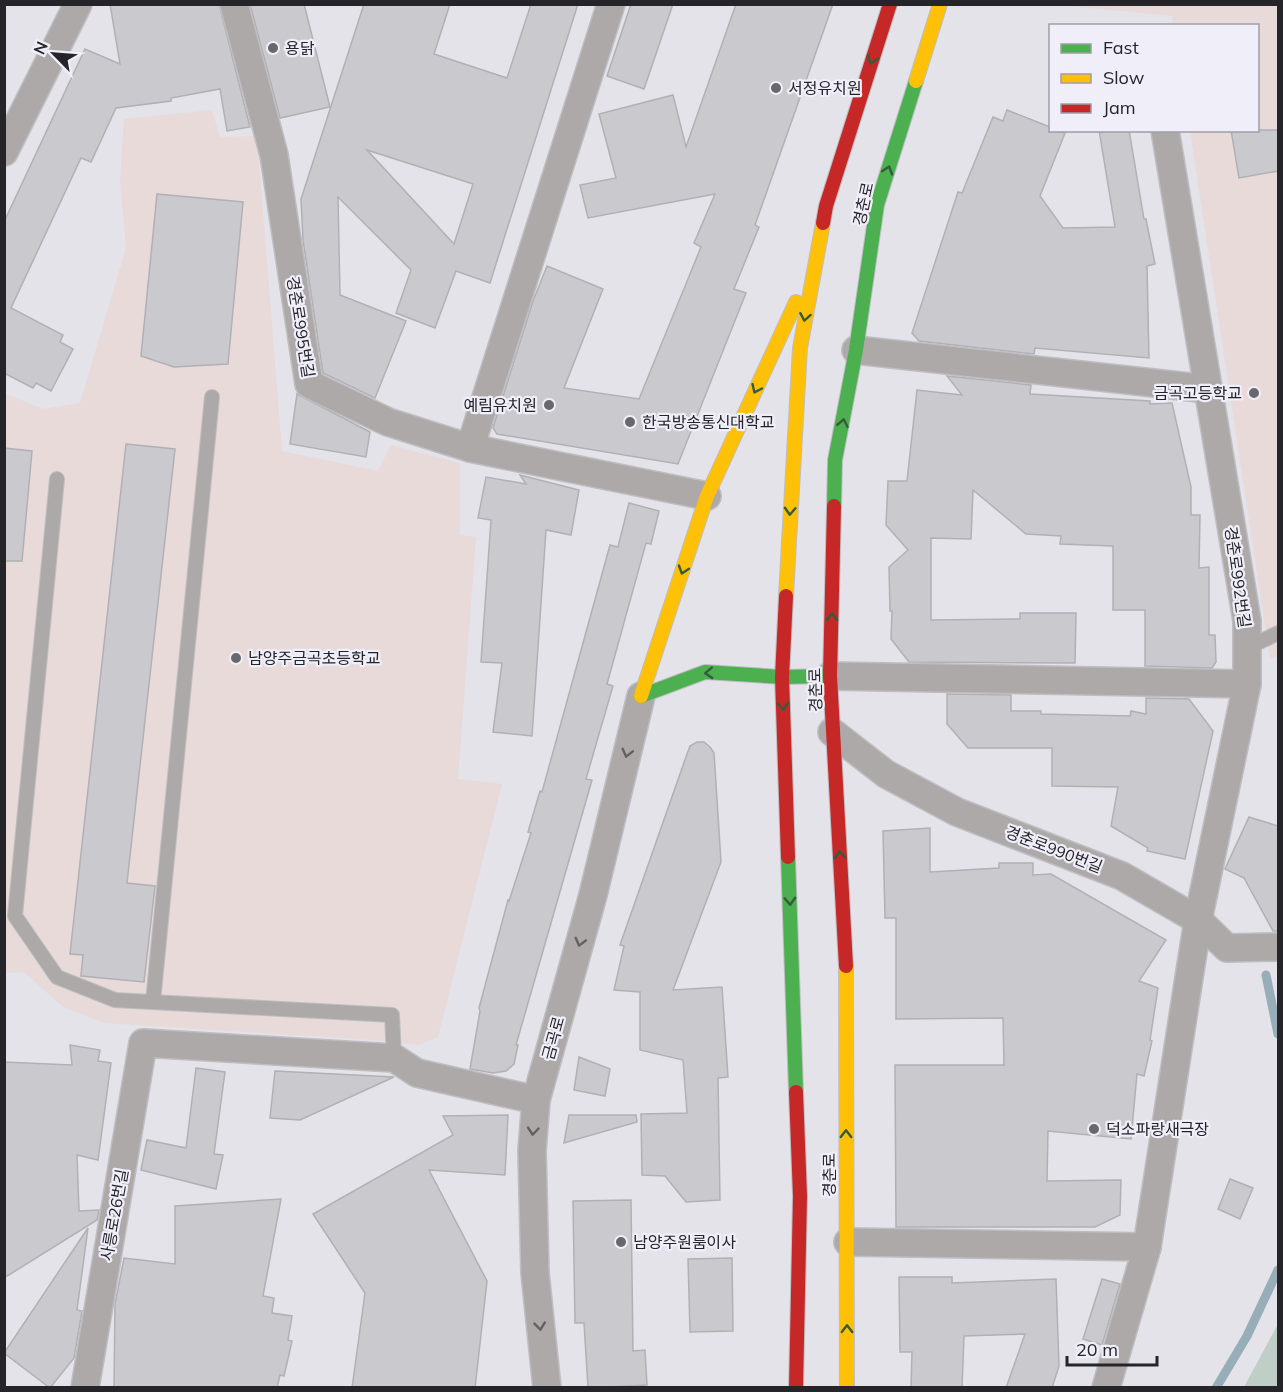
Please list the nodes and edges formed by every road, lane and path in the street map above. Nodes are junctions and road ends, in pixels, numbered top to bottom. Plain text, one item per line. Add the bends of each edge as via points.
1 (78, 4) edge
2 (234, 4) edge
3 (611, 4) edge
4 (890, 4) edge
5 (940, 4) edge
6 (1165, 132) edge
7 (4, 152) edge
8 (816, 260) junction
9 (856, 350) junction
10 (1208, 389) junction
11 (212, 397) dead end
12 (470, 448) junction
13 (57, 479) dead end
14 (707, 496) junction
15 (1278, 633) edge
16 (1247, 648) junction
17 (830, 676) junction
18 (782, 677) junction
19 (1247, 684) junction
20 (642, 696) junction
21 (832, 732) junction
22 (10, 902) edge
23 (1198, 920) junction
24 (1278, 947) edge
25 (153, 1002) junction
26 (394, 1058) junction
27 (536, 1100) junction
28 (848, 1242) junction
29 (1148, 1247) junction
30 (85, 1388) edge
31 (547, 1388) edge
32 (796, 1388) edge
33 (846, 1388) edge
34 (1106, 1388) edge

1 - 7 street
2 - 12 street, 경춘로995번길 via 274,155 309,384 388,422
3 - 12 street
4 -> 8 street, 경춘로 via 826,206
9 -> 5 street, 경춘로 via 877,205
6 - 10 street, 경춘로992번길
8 -> 14 street
8 -> 18 street, 경춘로 via 800,348
9 - 10 street
17 -> 9 street, 경춘로 via 836,460
10 - 16 street, 경춘로992번길 via 1247,621
11 - 25 lane
12 - 14 street, 경춘로995번길
13 - 22 lane
14 -> 20 street
15 - 16 lane
16 - 19 street, 경춘로992번길
17 - 18 street
17 - 19 street
17 - 21 street, 경춘로
18 -> 20 street via 705,672
18 -> 32 street, 경춘로 via 800,1196
19 - 23 street, 경춘로992번길
20 -> 27 street, 금곡로
21 - 23 street, 경춘로990번길 via 886,774 957,812 1122,876
28 -> 21 street, 경춘로 via 846,946
22 - 25 lane via 15,916 57,977 116,1000
23 - 24 street, 경춘로990번길 via 1227,948
23 - 29 street, 경춘로992번길
25 - 26 lane via 392,1015
26 - 27 street via 417,1073
26 - 30 street, 사릉로26번길 via 143,1043
27 -> 31 street, 금곡로 via 531,1151 535,1273
28 - 29 street
33 -> 28 street, 경춘로
29 - 34 street, 경춘로992번길

